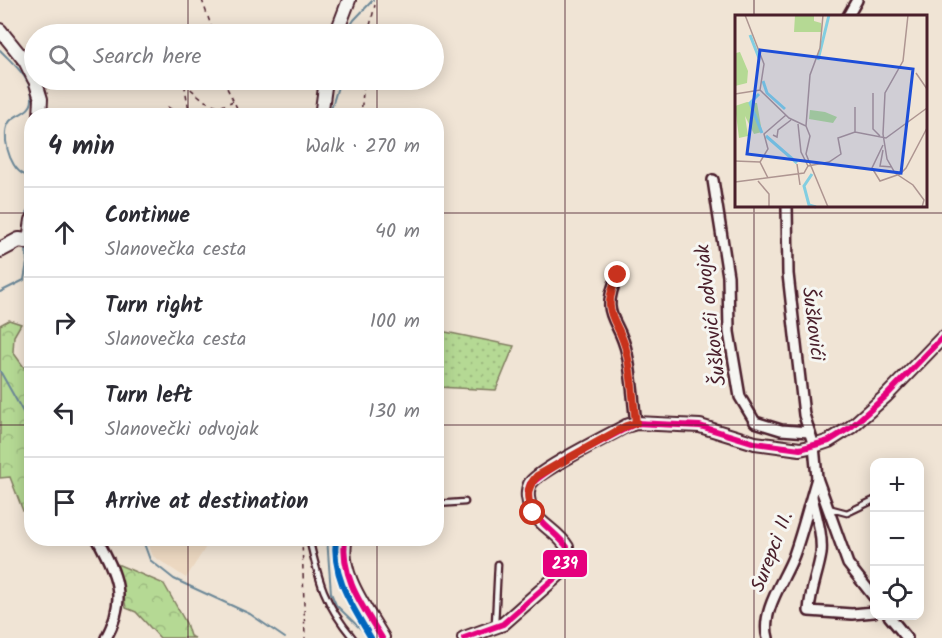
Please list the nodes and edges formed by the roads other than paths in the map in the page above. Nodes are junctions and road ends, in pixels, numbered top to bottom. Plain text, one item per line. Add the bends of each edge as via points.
1 (349, 0) edge
2 (857, 0) edge
3 (849, 15) edge
4 (340, 24) edge
5 (0, 30) edge
6 (24, 60) edge
7 (38, 90) edge
8 (325, 90) edge
9 (40, 108) edge
10 (322, 108) edge
11 (713, 180) dead end
12 (787, 207) edge
13 (24, 240) edge
14 (0, 250) edge
15 (618, 275) dead end
16 (942, 338) edge
17 (636, 423) junction
18 (809, 432) junction
19 (814, 446) junction
20 (817, 478) junction
21 (812, 497) junction
22 (465, 502) dead end
23 (870, 502) edge
24 (444, 503) edge
25 (828, 508) junction
26 (100, 546) edge
27 (311, 546) edge
28 (345, 546) edge
29 (498, 564) dead end
30 (870, 592) edge
31 (870, 612) edge
32 (893, 620) edge
33 (495, 627) junction
34 (106, 638) edge
35 (353, 638) edge
36 (382, 638) edge
37 (464, 638) edge
38 (768, 638) edge
39 (907, 638) edge

1 - 4 street
2 - 3 street
5 - 6 street
7 - 9 street
8 - 10 street
11 - 18 street, Šuškovići odvojak via 728,276 729,332 740,397 755,422 781,430
12 - 18 street, Šuškovići via 788,274
13 - 14 main road
15 - 17 street via 610,292 610,313 627,351
16 - 19 street via 851,427
17 - 19 street via 700,426 755,443 800,449
17 - 33 street via 553,465 530,484 528,494 533,513 562,539 568,557 564,570 554,581
18 - 19 street, Šuškovići
19 - 20 street, Šuškovići
20 - 21 street, Surepci II.
20 - 25 street
21 - 31 street via 821,551 809,611
21 - 38 street, Surepci II. via 794,554 770,608
22 - 24 lane
23 - 25 lane via 846,513
25 - 30 street via 848,564
26 - 34 street via 119,590 118,608
27 - 35 lane via 322,590
28 - 36 main road via 344,559 356,593
29 - 33 lane
32 - 39 street
33 - 37 street

